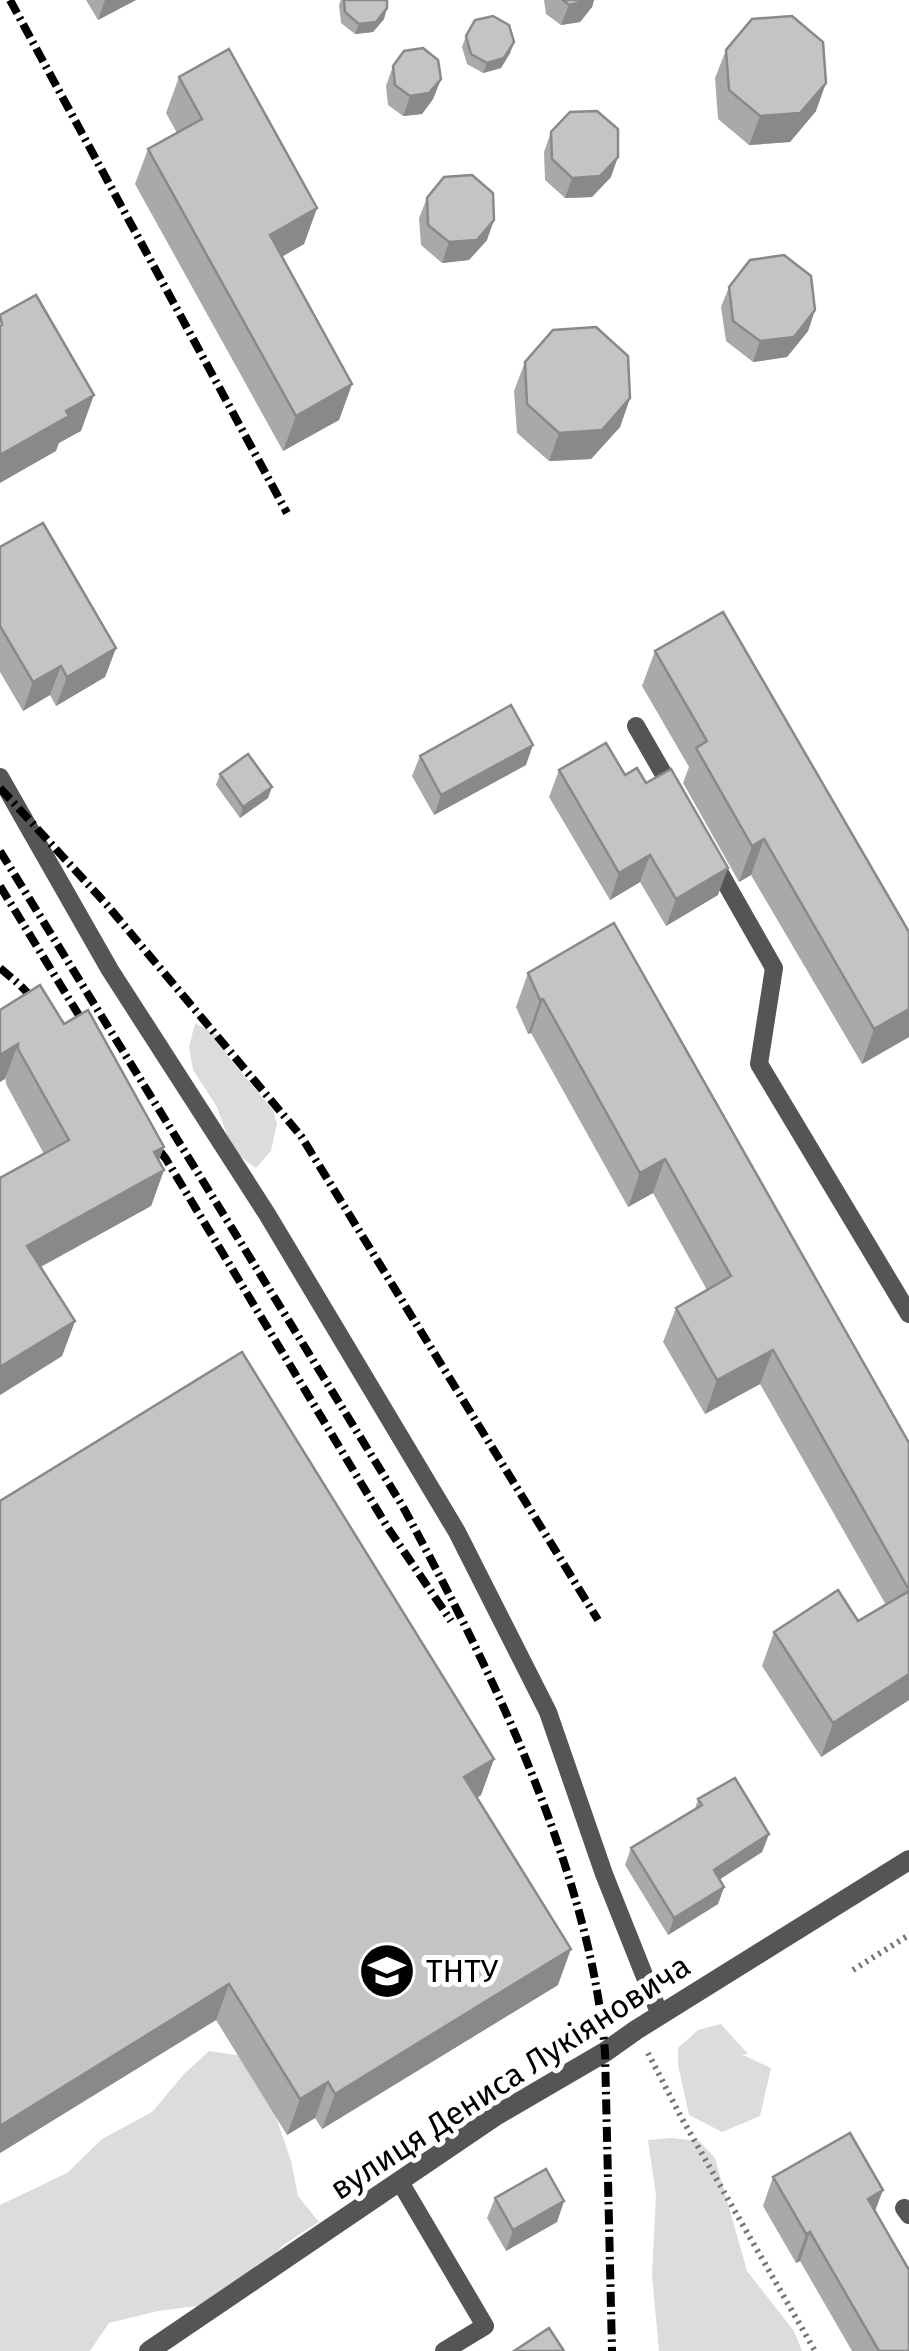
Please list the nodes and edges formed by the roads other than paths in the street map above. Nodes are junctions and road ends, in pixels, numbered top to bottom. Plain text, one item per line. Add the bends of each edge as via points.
1 (636, 726) dead end
2 (0, 778) edge
3 (686, 813) edge
4 (705, 847) edge
5 (909, 1314) edge
6 (909, 1860) edge
7 (660, 2015) junction
8 (400, 2182) junction
9 (149, 2351) edge
10 (444, 2351) edge

1 - 3 lane
2 - 7 lane via 110,970 457,1532 548,1712
4 - 5 lane via 774,968 759,1064
6 - 7 street, вулиця Дениса Лукіяновича
7 - 8 street, вулиця Дениса Лукіяновича
8 - 9 street, вулиця Дениса Лукіяновича
8 - 10 lane via 485,2326

